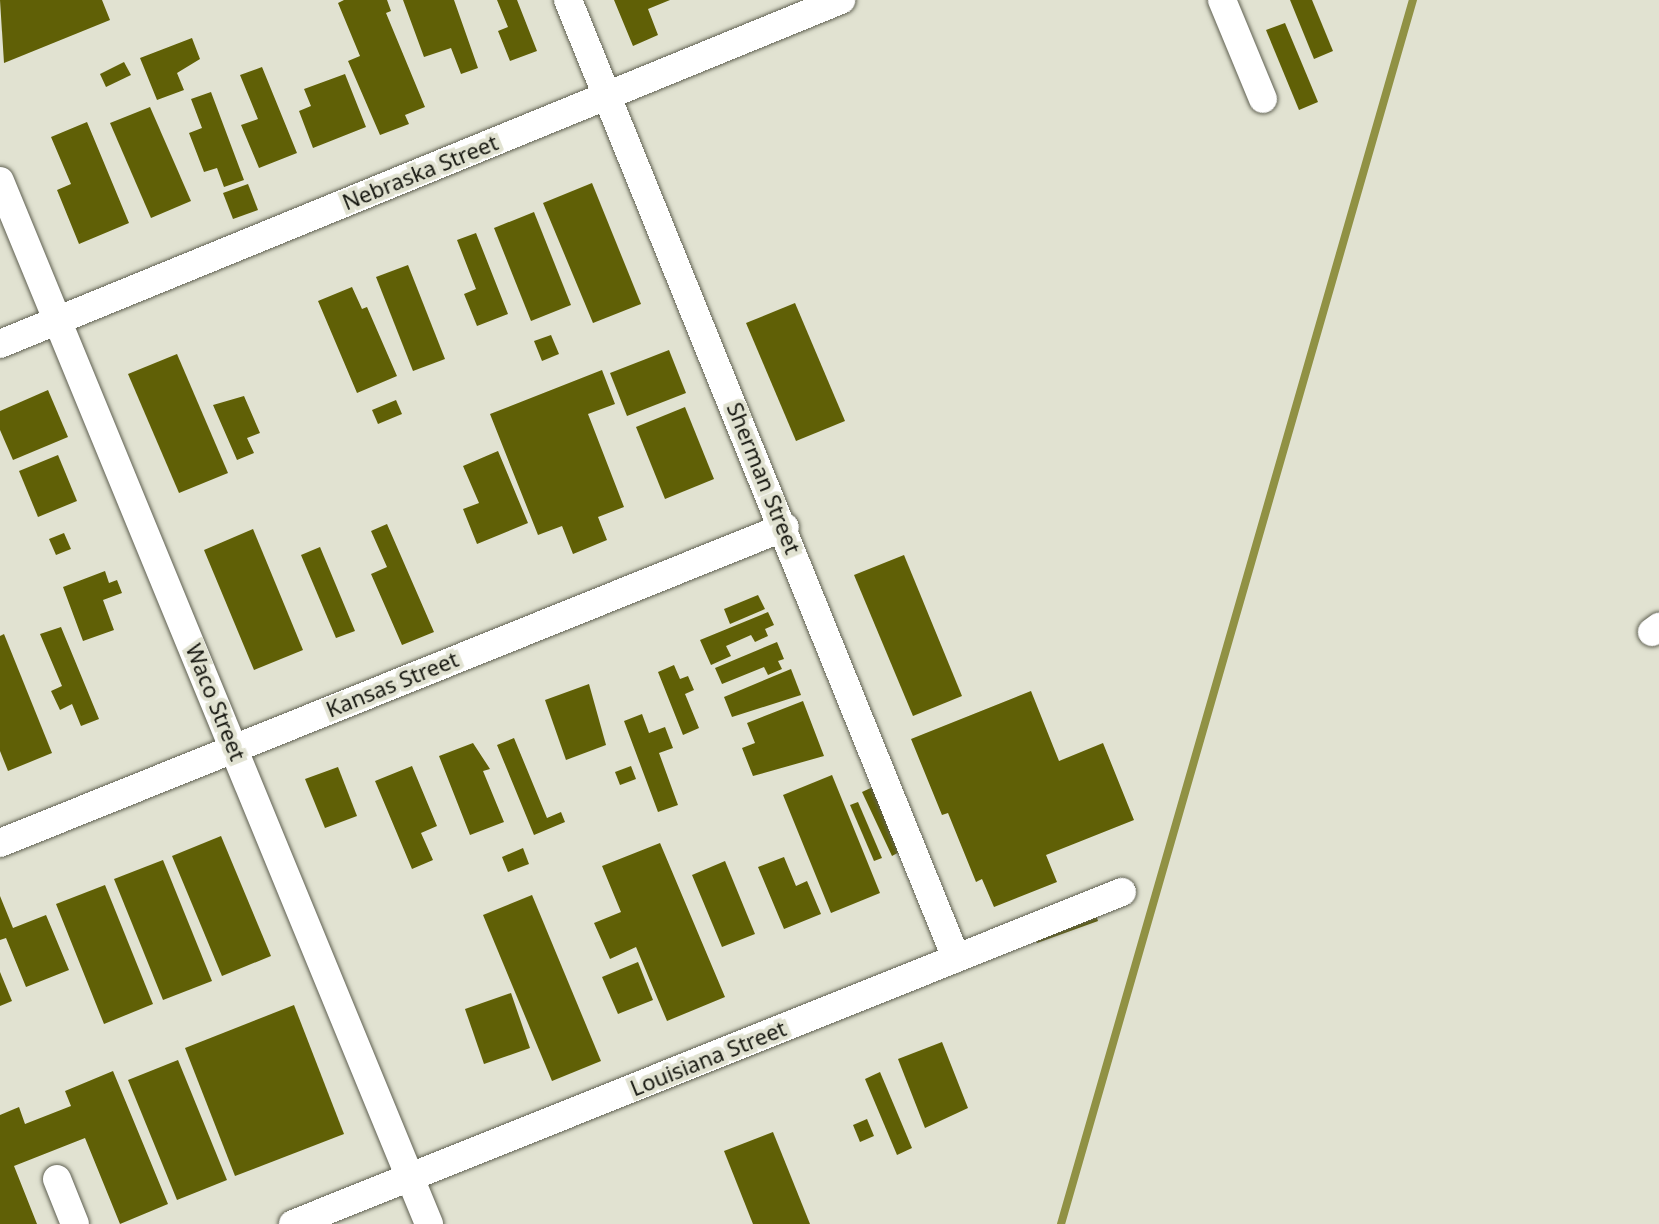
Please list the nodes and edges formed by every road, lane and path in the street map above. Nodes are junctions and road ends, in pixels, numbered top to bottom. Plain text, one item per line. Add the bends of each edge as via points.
1 (568, 0) edge
2 (841, 0) edge
3 (1222, 0) edge
4 (607, 96) junction
5 (1263, 99) dead end
6 (0, 181) edge
7 (58, 320) junction
8 (0, 344) edge
9 (785, 527) junction
10 (234, 746) junction
11 (0, 843) edge
12 (1122, 892) dead end
13 (956, 958) junction
14 (412, 1177) junction
15 (57, 1179) dead end
16 (75, 1224) edge
17 (293, 1224) edge
18 (429, 1224) edge

1 - 4 street, Sherman Street
2 - 4 street, Nebraska Street
3 - 5 street
4 - 7 street, Nebraska Street
4 - 9 street, Sherman Street
6 - 7 street, Waco Street
7 - 8 street, Nebraska Street
7 - 10 street, Waco Street
9 - 10 street, Kansas Street
9 - 13 street, Sherman Street
10 - 11 street, Kansas Street
10 - 14 street, Waco Street
12 - 13 street, Louisiana Street
13 - 14 street, Louisiana Street
14 - 17 street, Louisiana Street
14 - 18 street, Waco Street
15 - 16 street

